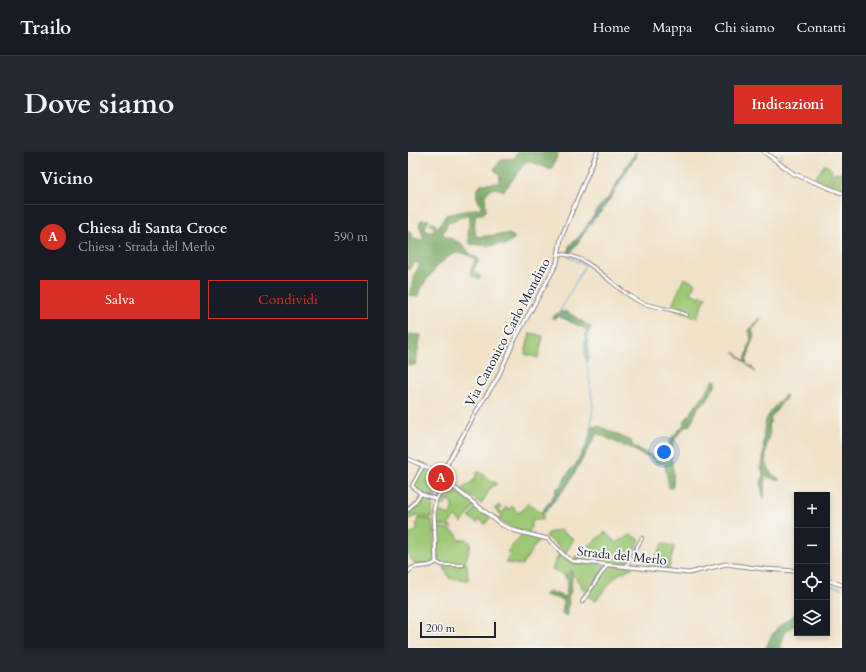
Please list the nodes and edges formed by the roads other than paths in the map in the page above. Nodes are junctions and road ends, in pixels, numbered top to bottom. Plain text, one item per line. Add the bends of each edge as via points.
1 (597, 152) edge
2 (764, 152) edge
3 (842, 193) edge
4 (559, 254) junction
5 (687, 315) dead end
6 (408, 459) edge
7 (423, 466) junction
8 (442, 473) junction
9 (447, 482) junction
10 (421, 494) junction
11 (436, 499) junction
12 (408, 510) edge
13 (642, 538) dead end
14 (436, 562) junction
15 (463, 564) dead end
16 (608, 564) junction
17 (626, 565) junction
18 (794, 571) edge
19 (408, 572) edge
20 (830, 581) edge
21 (842, 585) edge
22 (582, 602) dead end

1 - 4 street, Via Canonico Carlo Mondino via 561,238
2 - 3 street via 794,174
4 - 5 street via 572,256 584,262 640,302
4 - 8 street, Via Canonico Carlo Mondino via 557,263 515,339 497,379
6 - 7 street
7 - 8 street
7 - 10 street via 412,486
8 - 9 street, Strada del Merlo via 449,478
9 - 11 street
9 - 16 street, Strada del Merlo via 505,526 548,539 570,560
10 - 11 street
10 - 12 street
11 - 14 street via 433,519
13 - 17 street
14 - 15 street via 442,565
14 - 19 street via 432,565 414,567
16 - 17 street, Strada del Merlo
16 - 22 street
17 - 18 street, Strada del Merlo via 689,573 732,564 758,569
20 - 21 street

